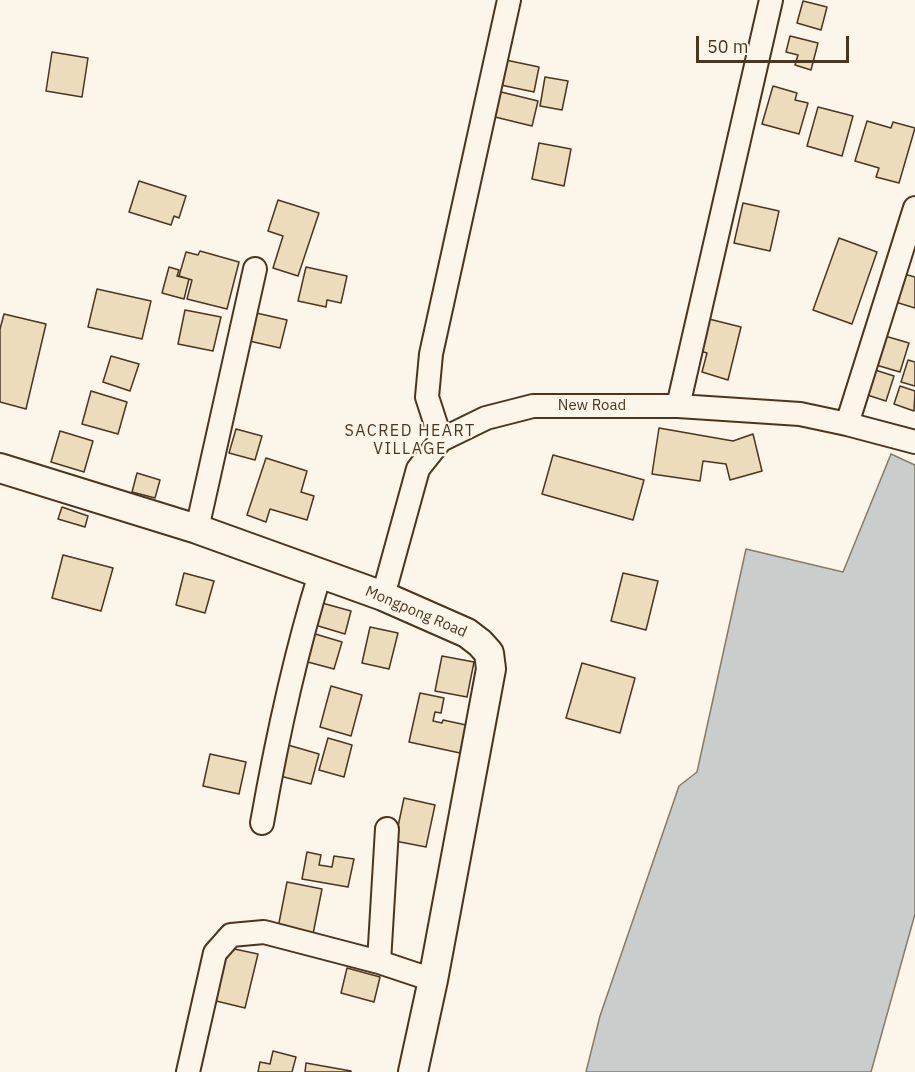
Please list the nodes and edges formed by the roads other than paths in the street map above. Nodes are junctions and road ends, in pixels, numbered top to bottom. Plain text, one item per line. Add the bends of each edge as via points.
1 (509, 0) edge
2 (771, 0) edge
3 (915, 208) edge
4 (255, 269) dead end
5 (678, 406) junction
6 (848, 424) junction
7 (914, 439) edge
8 (441, 440) junction
9 (0, 468) edge
10 (197, 529) junction
11 (320, 574) junction
12 (383, 596) junction
13 (262, 824) dead end
14 (387, 829) dead end
15 (379, 962) junction
16 (433, 980) junction
17 (188, 1072) edge
18 (413, 1072) edge

1 - 8 street via 431,354 428,397
2 - 5 street
3 - 6 street
4 - 10 street
5 - 6 street, New Road via 800,414
5 - 8 street, New Road via 532,406 486,418
6 - 7 street, New Road
8 - 12 street, New Road via 418,469
9 - 10 main road, Mongpong Road
10 - 11 main road, Mongpong Road
11 - 12 main road, Mongpong Road
11 - 13 street via 276,740
12 - 16 main road, Mongpong Road via 467,633 489,653 491,669
14 - 15 street
15 - 16 street
15 - 17 street via 264,932 228,936 215,953
16 - 18 main road, Mongpong Road

